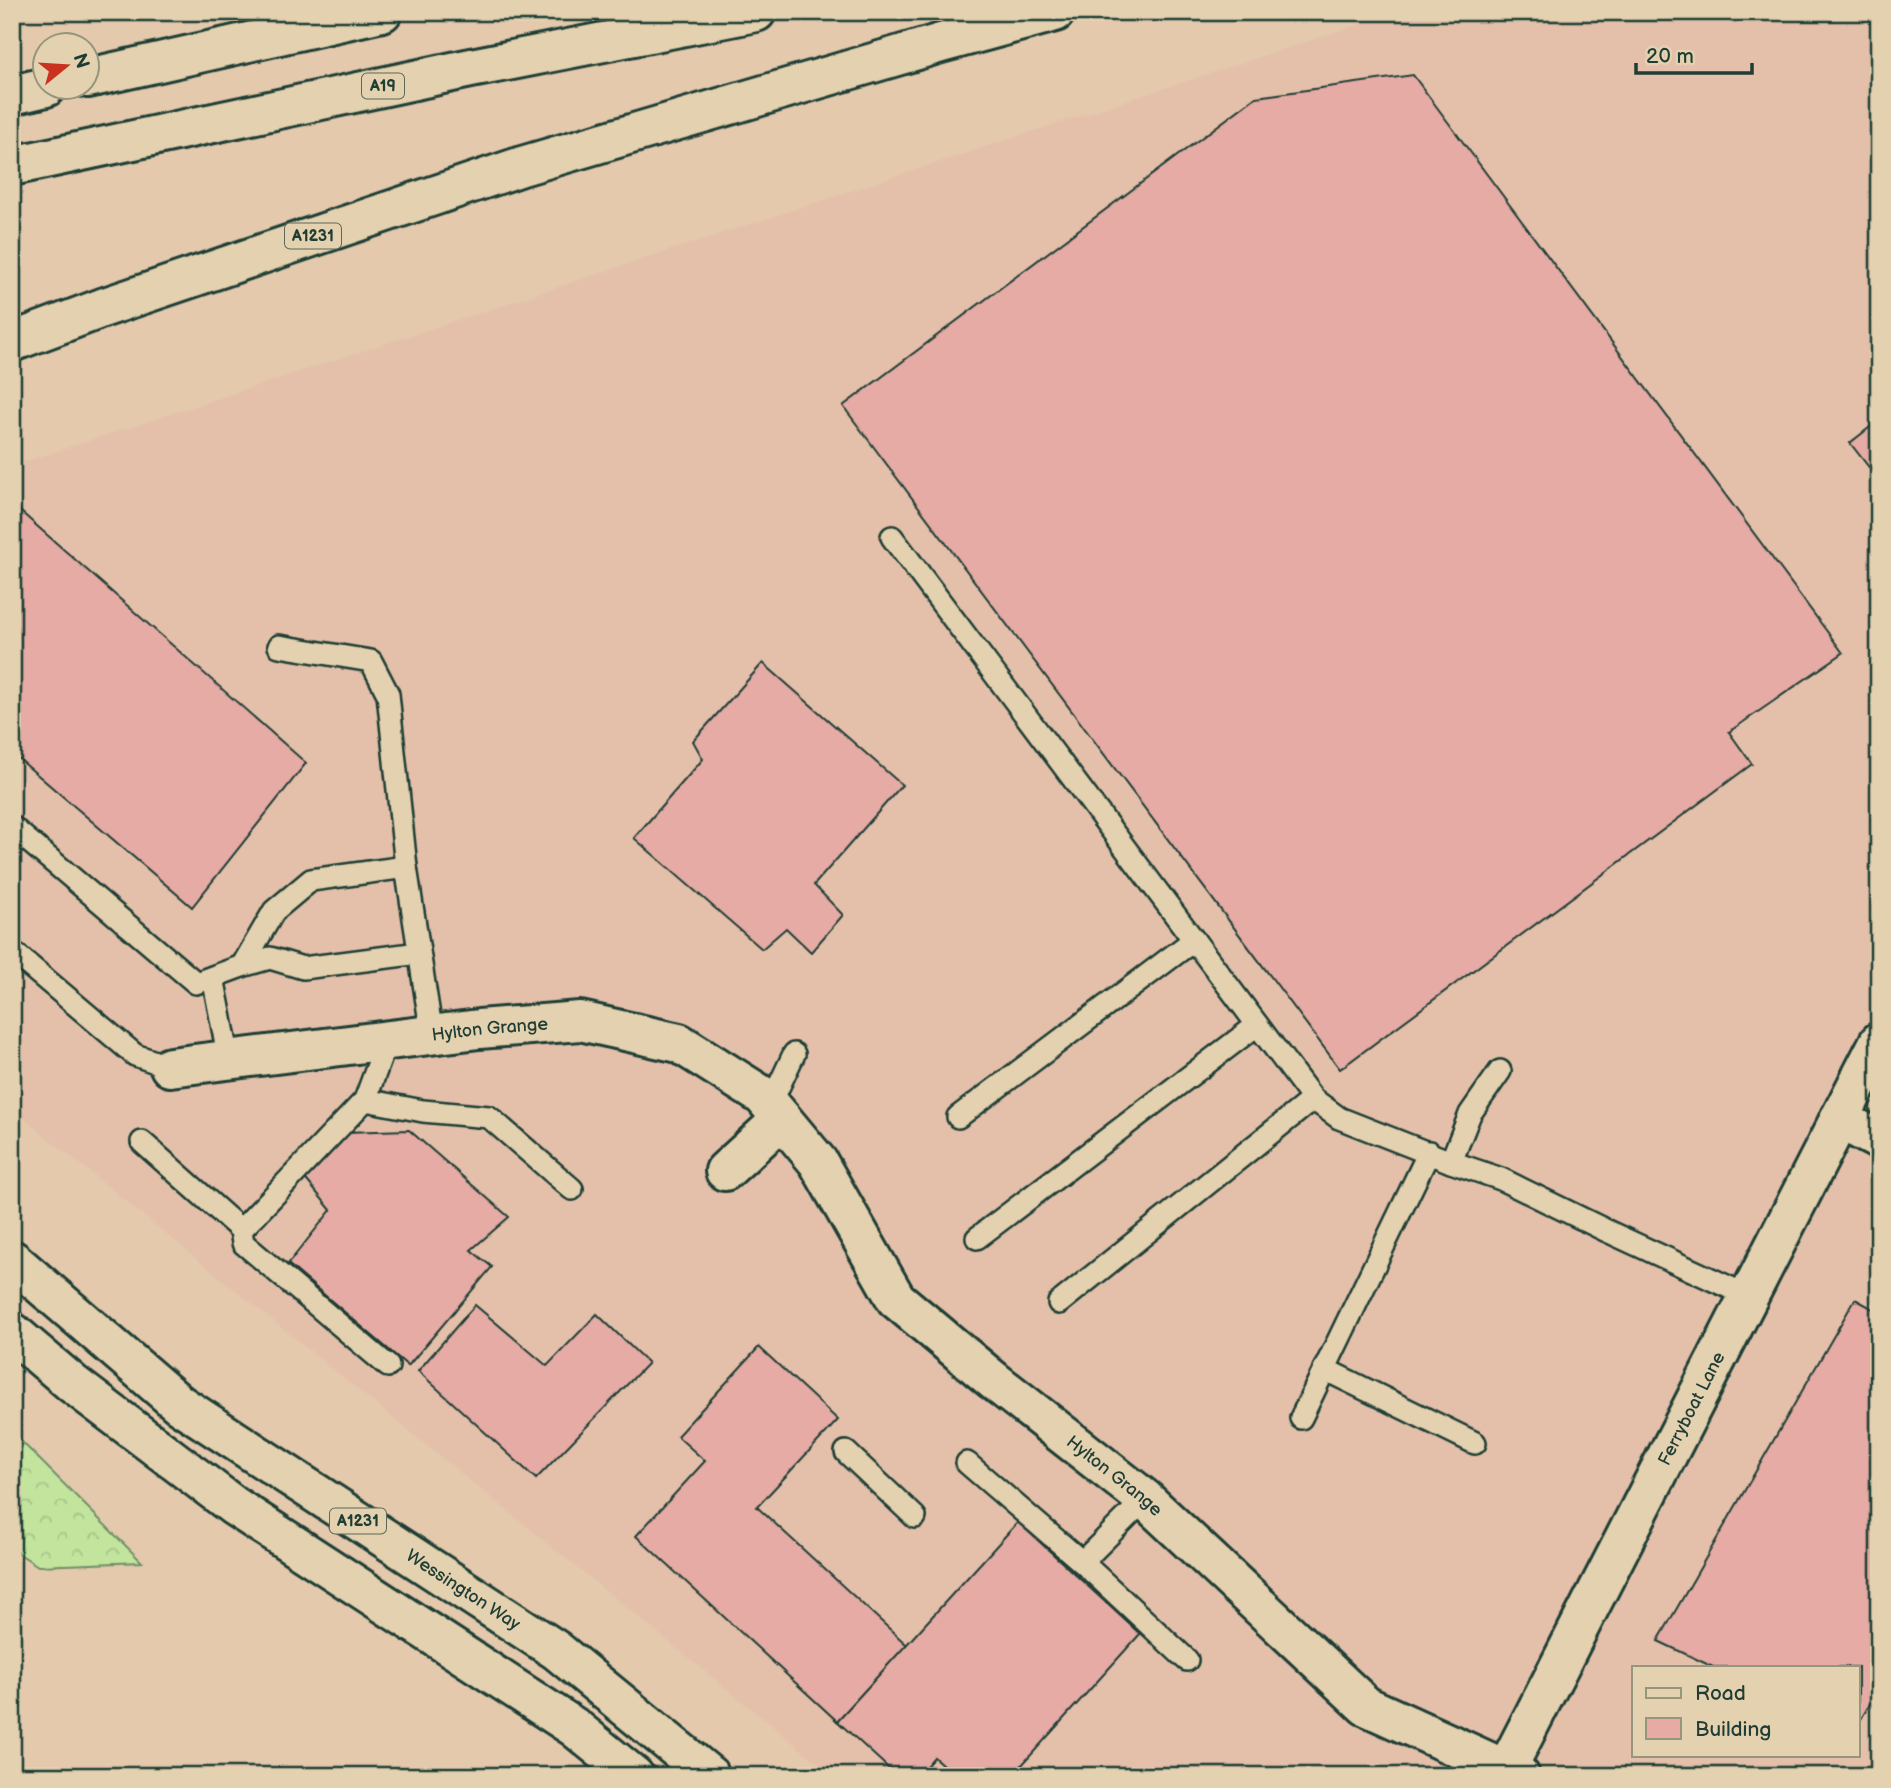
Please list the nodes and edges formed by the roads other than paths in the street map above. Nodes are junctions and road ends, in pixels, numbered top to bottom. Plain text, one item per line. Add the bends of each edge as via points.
1 (382, 12) edge
2 (756, 12) edge
3 (1055, 12) edge
4 (102, 75) edge
5 (32, 90) edge
6 (12, 95) edge
7 (12, 166) edge
8 (12, 342) edge
9 (892, 537) dead end
10 (279, 646) dead end
11 (12, 827) edge
12 (406, 867) junction
13 (1194, 940) junction
14 (12, 951) edge
15 (419, 953) junction
16 (242, 966) junction
17 (214, 976) junction
18 (1257, 1025) junction
19 (432, 1035) junction
20 (387, 1041) junction
21 (1879, 1042) edge
22 (794, 1054) dead end
23 (229, 1060) junction
24 (170, 1067) joint
25 (1500, 1071) dead end
26 (1314, 1099) junction
27 (365, 1100) junction
28 (776, 1112) junction
29 (958, 1117) dead end
30 (1839, 1119) junction
31 (1879, 1140) edge
32 (142, 1142) dead end
33 (1429, 1152) junction
34 (1451, 1162) junction
35 (725, 1171) dead end
36 (572, 1189) dead end
37 (241, 1230) junction
38 (976, 1238) dead end
39 (12, 1260) edge
40 (1748, 1296) junction
41 (1059, 1303) dead end
42 (12, 1332) edge
43 (388, 1366) dead end
44 (1324, 1369) junction
45 (1301, 1418) dead end
46 (1475, 1443) dead end
47 (846, 1452) dead end
48 (967, 1463) dead end
49 (1145, 1499) junction
50 (915, 1517) dead end
51 (1082, 1562) junction
52 (1186, 1660) dead end
53 (1510, 1773) edge
54 (634, 1776) edge
55 (710, 1776) edge

1 - 4 main road
2 - 7 main road, A19
3 - 8 main road, A1231 via 522,166 105,306
5 - 6 main road
9 - 13 lane
10 - 12 lane via 371,661 388,694
11 - 17 lane via 196,983
12 - 15 lane
12 - 16 lane via 311,880 274,911
13 - 18 lane
13 - 29 lane
14 - 24 lane via 135,1055
15 - 16 lane via 303,968 270,958
15 - 19 lane
16 - 17 lane
17 - 23 lane
18 - 26 lane
18 - 38 lane
19 - 20 main road, Hylton Grange
19 - 28 main road, Hylton Grange via 580,1021 679,1043 763,1096
20 - 23 main road, Hylton Grange
20 - 27 lane
21 - 30 main road, Ferryboat Lane
22 - 28 lane
23 - 24 main road, Hylton Grange
25 - 34 lane via 1471,1114
26 - 33 lane via 1339,1118
26 - 41 lane
27 - 36 lane via 489,1117
27 - 37 lane
28 - 35 main road
28 - 49 main road, Hylton Grange via 818,1161 896,1299
30 - 31 main road
30 - 40 main road, Ferryboat Lane
32 - 37 lane
33 - 34 lane
33 - 44 lane
34 - 40 lane via 1501,1179
37 - 43 lane via 243,1243
39 - 55 main road, Wessington Way / A1231 via 179,1404 556,1650
40 - 53 main road, Ferryboat Lane
42 - 54 main road via 234,1506 574,1727
44 - 45 lane
44 - 46 lane
47 - 50 lane
48 - 51 lane
49 - 51 lane
49 - 53 main road, Hylton Grange via 1366,1706
51 - 52 lane

